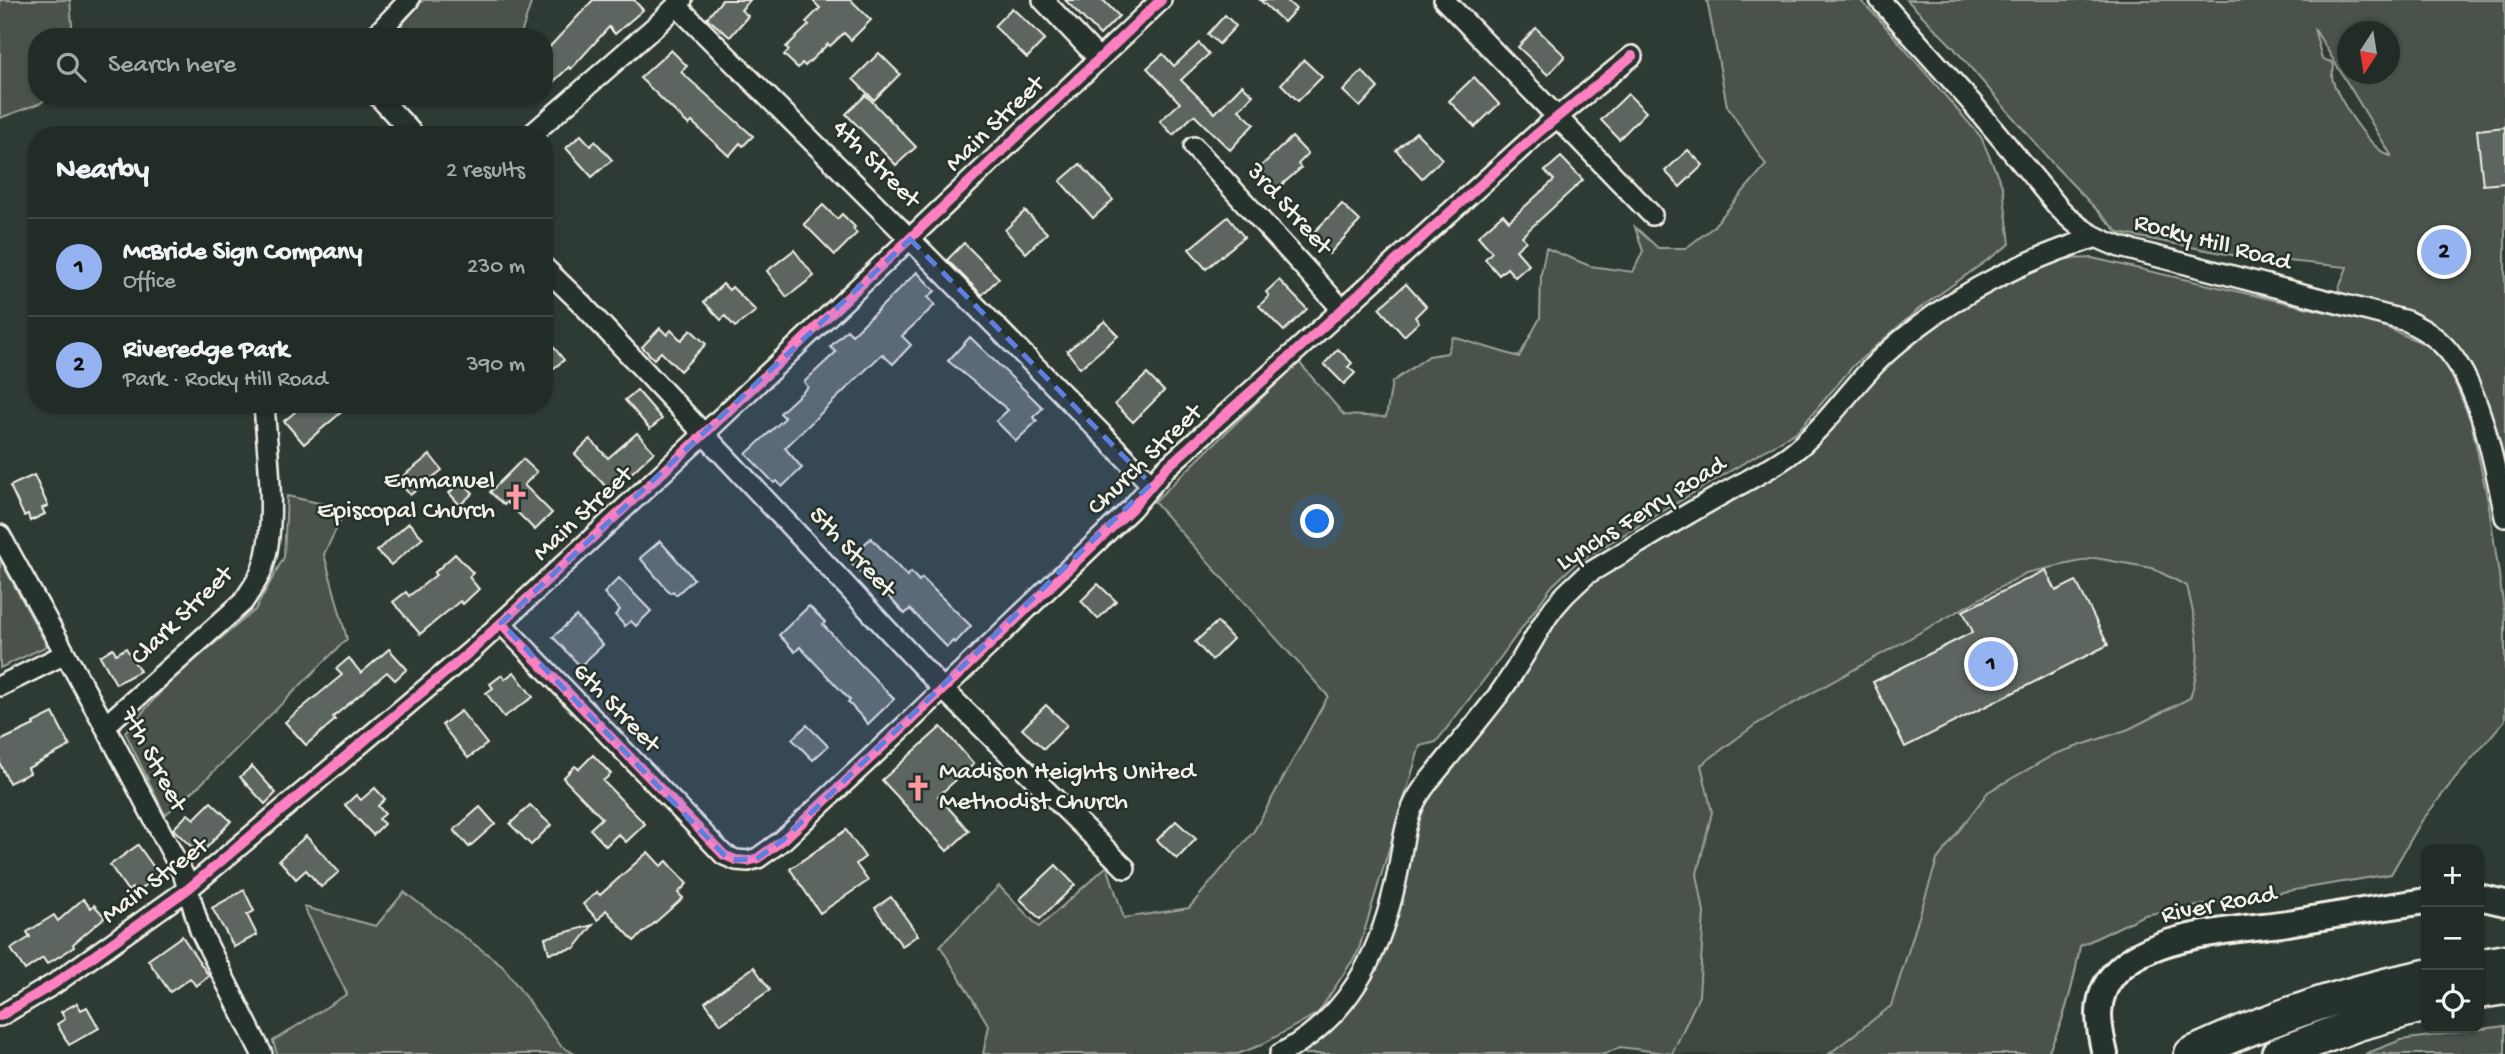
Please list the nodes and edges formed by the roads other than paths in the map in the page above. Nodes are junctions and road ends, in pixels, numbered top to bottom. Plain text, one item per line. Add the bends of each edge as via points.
1 (409, 0) edge
2 (1043, 0) edge
3 (1161, 0) edge
4 (1444, 0) edge
5 (1880, 0) edge
6 (680, 3) edge
7 (383, 28) edge
8 (1632, 55) dead end
9 (1098, 58) junction
10 (386, 105) edge
11 (1556, 118) junction
12 (406, 126) edge
13 (541, 126) edge
14 (1194, 147) dead end
15 (1652, 215) dead end
16 (2094, 238) junction
17 (910, 239) junction
18 (553, 276) edge
19 (1342, 309) junction
20 (264, 413) edge
21 (704, 434) junction
22 (1151, 484) junction
23 (2505, 517) edge
24 (0, 536) edge
25 (501, 623) junction
26 (65, 654) junction
27 (0, 686) edge
28 (943, 690) junction
29 (105, 726) junction
30 (696, 825) joint
31 (1125, 868) dead end
32 (188, 889) junction
33 (2484, 898) edge
34 (2421, 902) edge
35 (2505, 903) edge
36 (2421, 977) edge
37 (2421, 1006) edge
38 (0, 1016) edge
39 (262, 1054) edge
40 (1280, 1054) edge
41 (2105, 1054) edge
42 (2191, 1054) edge
43 (2278, 1054) edge

1 - 7 street
2 - 9 street
3 - 9 street, Main Street
4 - 11 street
5 - 16 street, Rocky Hill Road via 2059,208
6 - 13 street
6 - 17 street, 4th Street
8 - 11 street, Church Street
9 - 17 street, Main Street
10 - 12 street
11 - 15 street
11 - 19 street, Church Street
14 - 19 street, 3rd Street
16 - 23 street, Rocky Hill Road via 2407,321 2426,331 2452,355 2471,387
16 - 40 street, Lynchs Ferry Road via 2049,252 1965,294 1884,356 1788,456 1587,575 1566,593 1498,696 1414,803 1384,926 1360,979 1324,1025
17 - 21 street, Main Street
17 - 22 street, 4th Street
18 - 21 street, 5th Street
19 - 22 street, Church Street
20 - 29 street, Clark Street via 271,534 256,583 243,602
21 - 25 street, Main Street
21 - 28 street, 5th Street
22 - 28 street, Church Street via 1131,509
24 - 26 street, 7th Street
25 - 30 street, 6th Street
25 - 32 street, Main Street
26 - 27 street
26 - 29 street, 7th Street
28 - 30 street, Church Street via 758,859 736,860 724,855
28 - 31 street, 5th Street
29 - 32 street, 7th Street
32 - 38 street, Main Street via 54,984
32 - 39 street, 7th Street via 200,930
33 - 35 street
34 - 41 street, River Road via 2193,937 2148,951 2116,972 2101,998 2099,1028
36 - 42 main road via 2288,1013
37 - 43 main road

